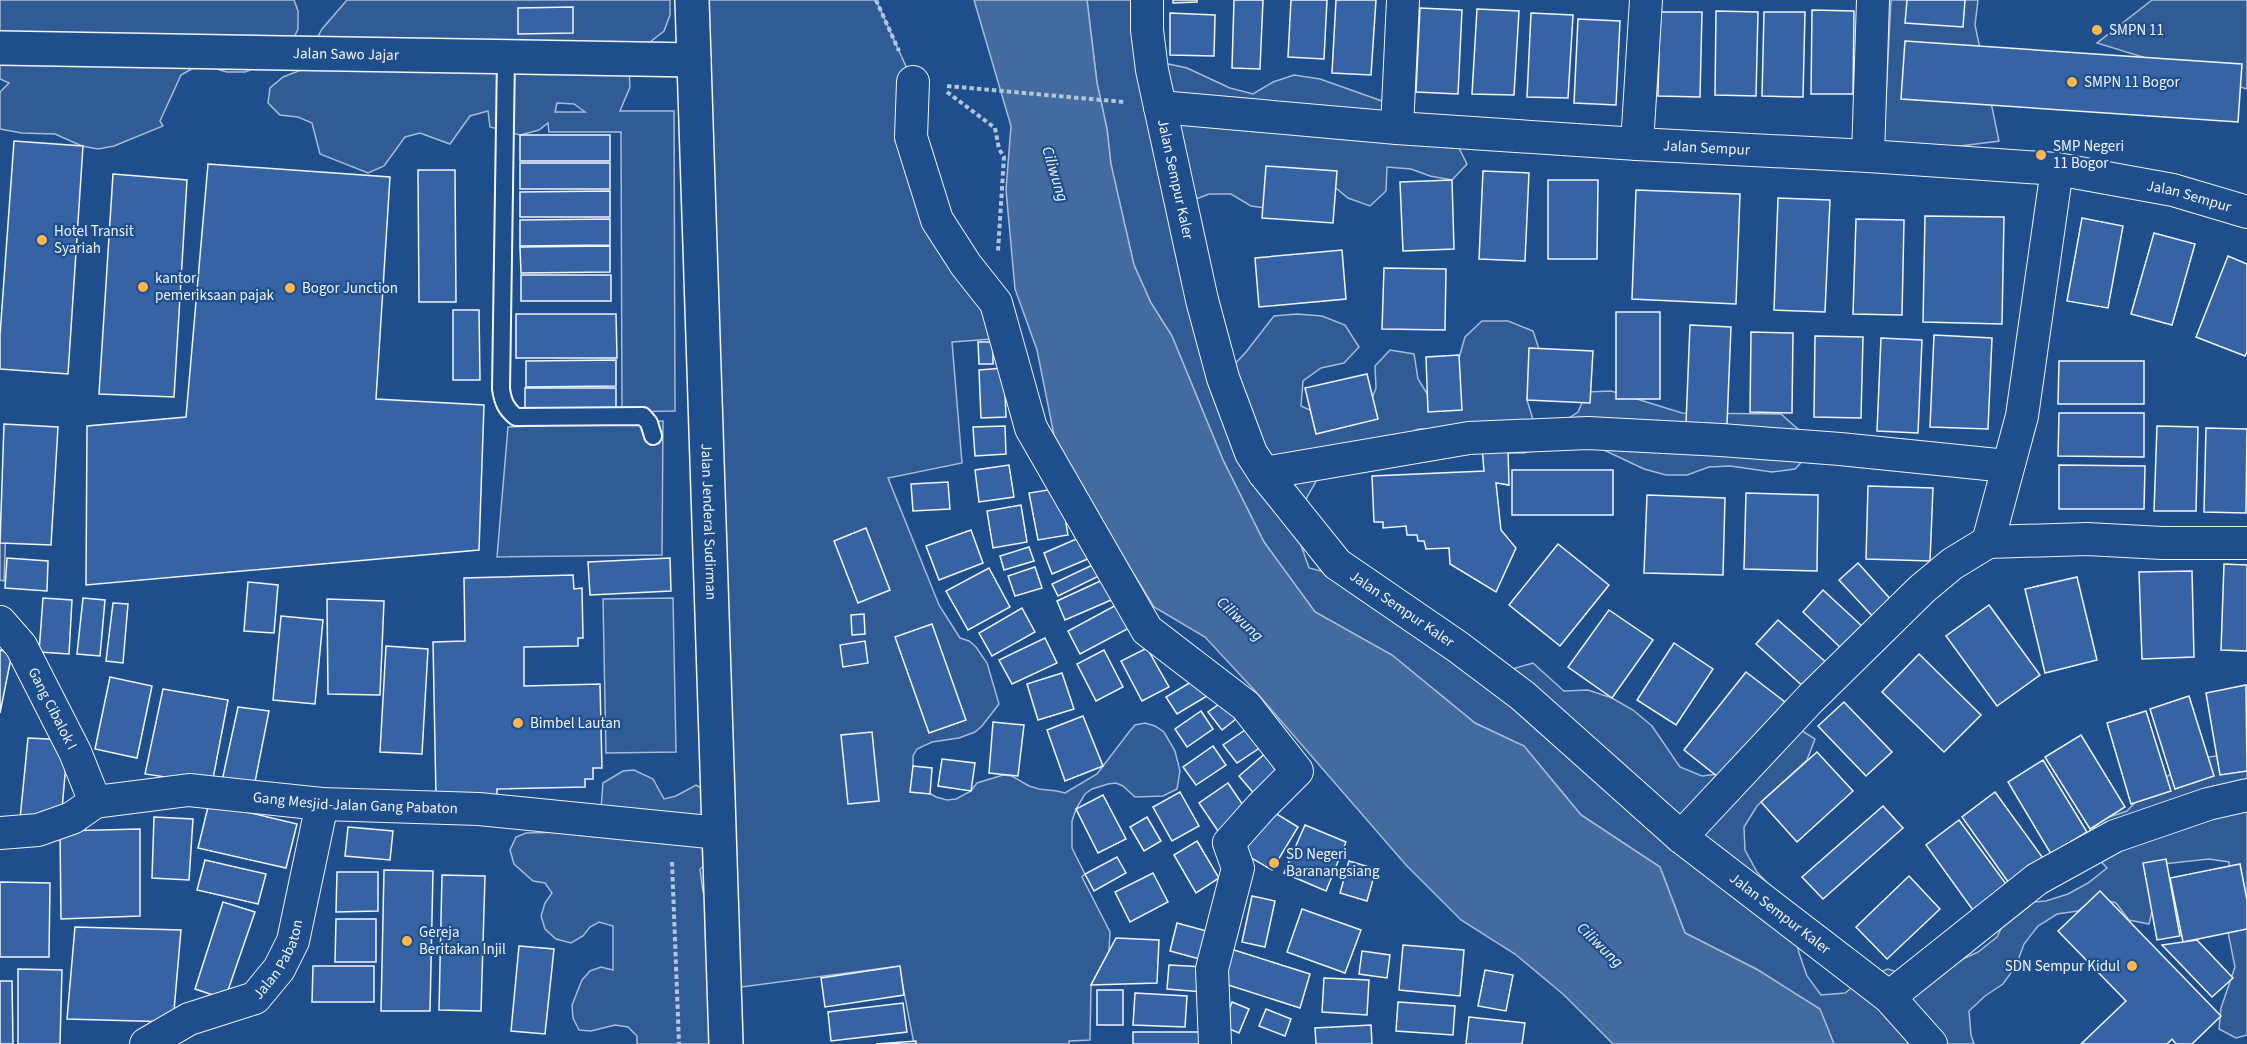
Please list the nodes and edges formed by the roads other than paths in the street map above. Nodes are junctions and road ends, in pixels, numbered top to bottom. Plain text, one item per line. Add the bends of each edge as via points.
1 (692, 0) edge
2 (1147, 0) edge
3 (1403, 0) edge
4 (1646, 0) edge
5 (1874, 0) edge
6 (0, 48) edge
7 (506, 57) junction
8 (694, 60) junction
9 (925, 83) road end
10 (1147, 105) junction
11 (1397, 128) junction
12 (1637, 144) junction
13 (1868, 156) junction
14 (2057, 169) junction
15 (2247, 212) edge
16 (653, 436) dead end
17 (2007, 466) junction
18 (1264, 473) junction
19 (1988, 542) junction
20 (2247, 543) edge
21 (0, 622) edge
22 (2247, 795) edge
23 (95, 802) junction
24 (322, 804) junction
25 (0, 833) edge
26 (719, 833) junction
27 (1681, 837) junction
28 (1889, 997) junction
29 (146, 1044) edge
30 (726, 1044) edge
31 (1215, 1044) edge
32 (1931, 1044) edge

1 - 8 main road, Jalan Jenderal Sudirman
2 - 10 street, Jalan Sempur Kaler
3 - 11 street
4 - 12 street
5 - 13 street
6 - 7 main road, Jalan Sawo Jajar
7 - 8 main road, Jalan Sawo Jajar
7 - 16 lane via 503,401 516,417 643,416
8 - 26 main road, Jalan Jenderal Sudirman
9 - 31 street via 911,137 937,220 996,303 1031,428 1147,630 1246,706 1297,771 1229,843 1238,868 1212,969
10 - 11 street, Jalan Sempur
10 - 18 street, Jalan Sempur Kaler via 1223,378 1251,453
11 - 12 street, Jalan Sempur
12 - 13 street, Jalan Sempur
13 - 14 street, Jalan Sempur
14 - 15 street, Jalan Sempur via 2173,190
14 - 17 street via 2022,416
17 - 18 street via 1744,442 1588,433 1469,438
17 - 19 street
18 - 27 street, Jalan Sempur Kaler via 1337,564 1491,670
19 - 20 street via 2087,539
19 - 27 street via 1922,589 1810,699
21 - 23 street, Gang Cibalok I via 21,646 75,752
22 - 28 street via 2115,836 2037,879
23 - 24 street, Gang Mesjid-Jalan Gang Pabaton via 189,790
23 - 25 street, Gang Mesjid-Jalan Gang Pabaton via 72,818 38,830
24 - 26 street, Gang Mesjid-Jalan Gang Pabaton via 479,809
24 - 29 street, Jalan Pabaton via 293,941 279,969 255,998 189,1019
26 - 30 main road, Jalan Jenderal Sudirman
27 - 28 street, Jalan Sempur Kaler
28 - 32 street, Jalan Sempur Kaler

